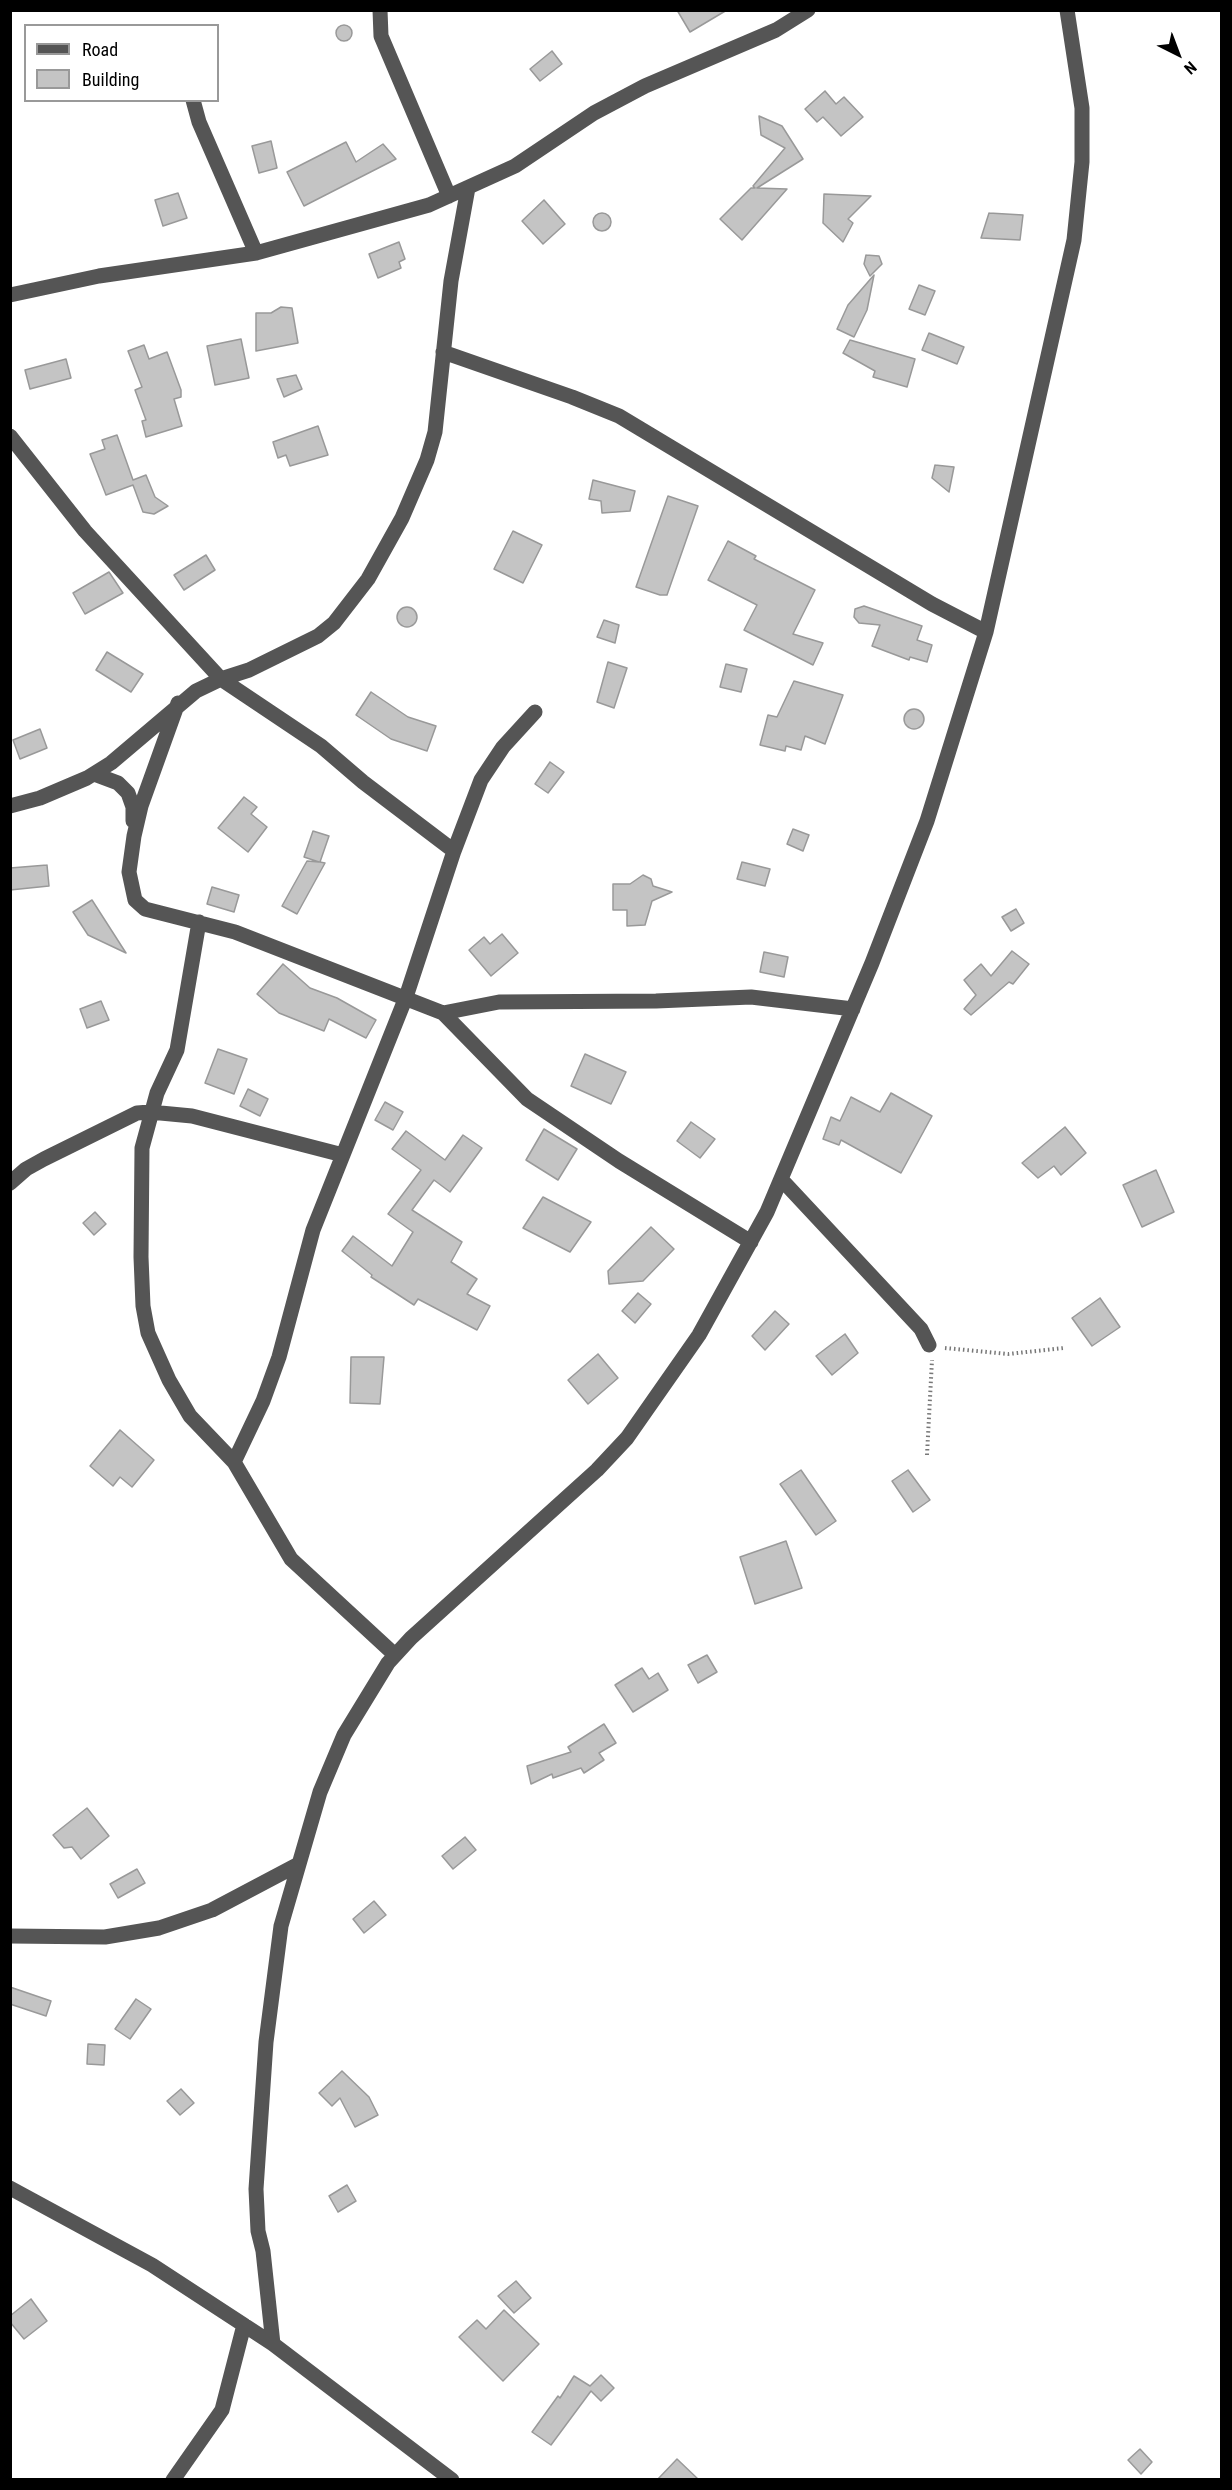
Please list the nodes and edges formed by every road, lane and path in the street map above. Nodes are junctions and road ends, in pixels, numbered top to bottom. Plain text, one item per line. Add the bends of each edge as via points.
1 (380, 10) edge
2 (808, 10) edge
3 (1067, 10) edge
4 (194, 102) edge
5 (468, 188) junction
6 (449, 196) junction
7 (256, 253) junction
8 (10, 295) edge
9 (443, 352) junction
10 (10, 436) edge
11 (986, 632) junction
12 (221, 678) junction
13 (178, 703) junction
14 (535, 712) dead end
15 (94, 774) junction
16 (10, 806) edge
17 (134, 836) junction
18 (454, 851) junction
19 (199, 922) junction
20 (406, 997) junction
21 (853, 1009) junction
22 (443, 1013) junction
23 (150, 1112) junction
24 (343, 1155) junction
25 (781, 1179) junction
26 (10, 1183) edge
27 (751, 1242) junction
28 (929, 1345) junction
29 (1064, 1348) dead end
30 (927, 1455) dead end
31 (234, 1462) junction
32 (395, 1655) junction
33 (299, 1864) junction
34 (10, 1936) edge
35 (10, 2187) edge
36 (244, 2325) junction
37 (273, 2344) junction
38 (173, 2480) edge
39 (452, 2480) edge

1 - 6 street via 381,36
2 - 5 street via 776,30 645,86 594,113 515,166
3 - 11 street via 1082,108 1082,162 1074,240
4 - 7 street
5 - 6 street
5 - 9 street
6 - 7 street
7 - 8 street via 99,276
9 - 11 street via 620,417 932,604
9 - 12 street via 435,432 427,460 402,518 368,579 334,623 318,636 249,670
10 - 12 street via 85,531
11 - 21 street via 927,821
12 - 13 street
12 - 18 street via 321,746
13 - 15 street
13 - 17 street
14 - 18 street via 503,747 481,780
15 - 16 street via 40,798
15 - 17 street via 118,783 128,793 133,807
17 - 19 street via 129,872 135,900 146,909
18 - 20 street
19 - 20 street
19 - 23 street via 177,1050
20 - 22 street
20 - 24 street
21 - 22 street via 751,997 499,1002
21 - 25 street
22 - 27 street via 527,1099
23 - 24 street via 192,1116
23 - 26 street via 136,1113 44,1159
23 - 31 street via 142,1148 141,1192 142,1296 148,1333 190,1416
24 - 31 street via 313,1230 279,1357
25 - 27 street
25 - 28 street via 921,1329
27 - 32 street via 699,1335 627,1438
28 - 29 path via 1008,1354
28 - 30 path via 932,1359
31 - 32 street via 291,1559
32 - 33 street via 344,1735 320,1792
33 - 34 street via 212,1910 159,1928 105,1937
33 - 37 street via 281,1926 273,1979 256,2189
35 - 36 street via 152,2265
36 - 37 street
36 - 38 street via 222,2410
37 - 39 street

